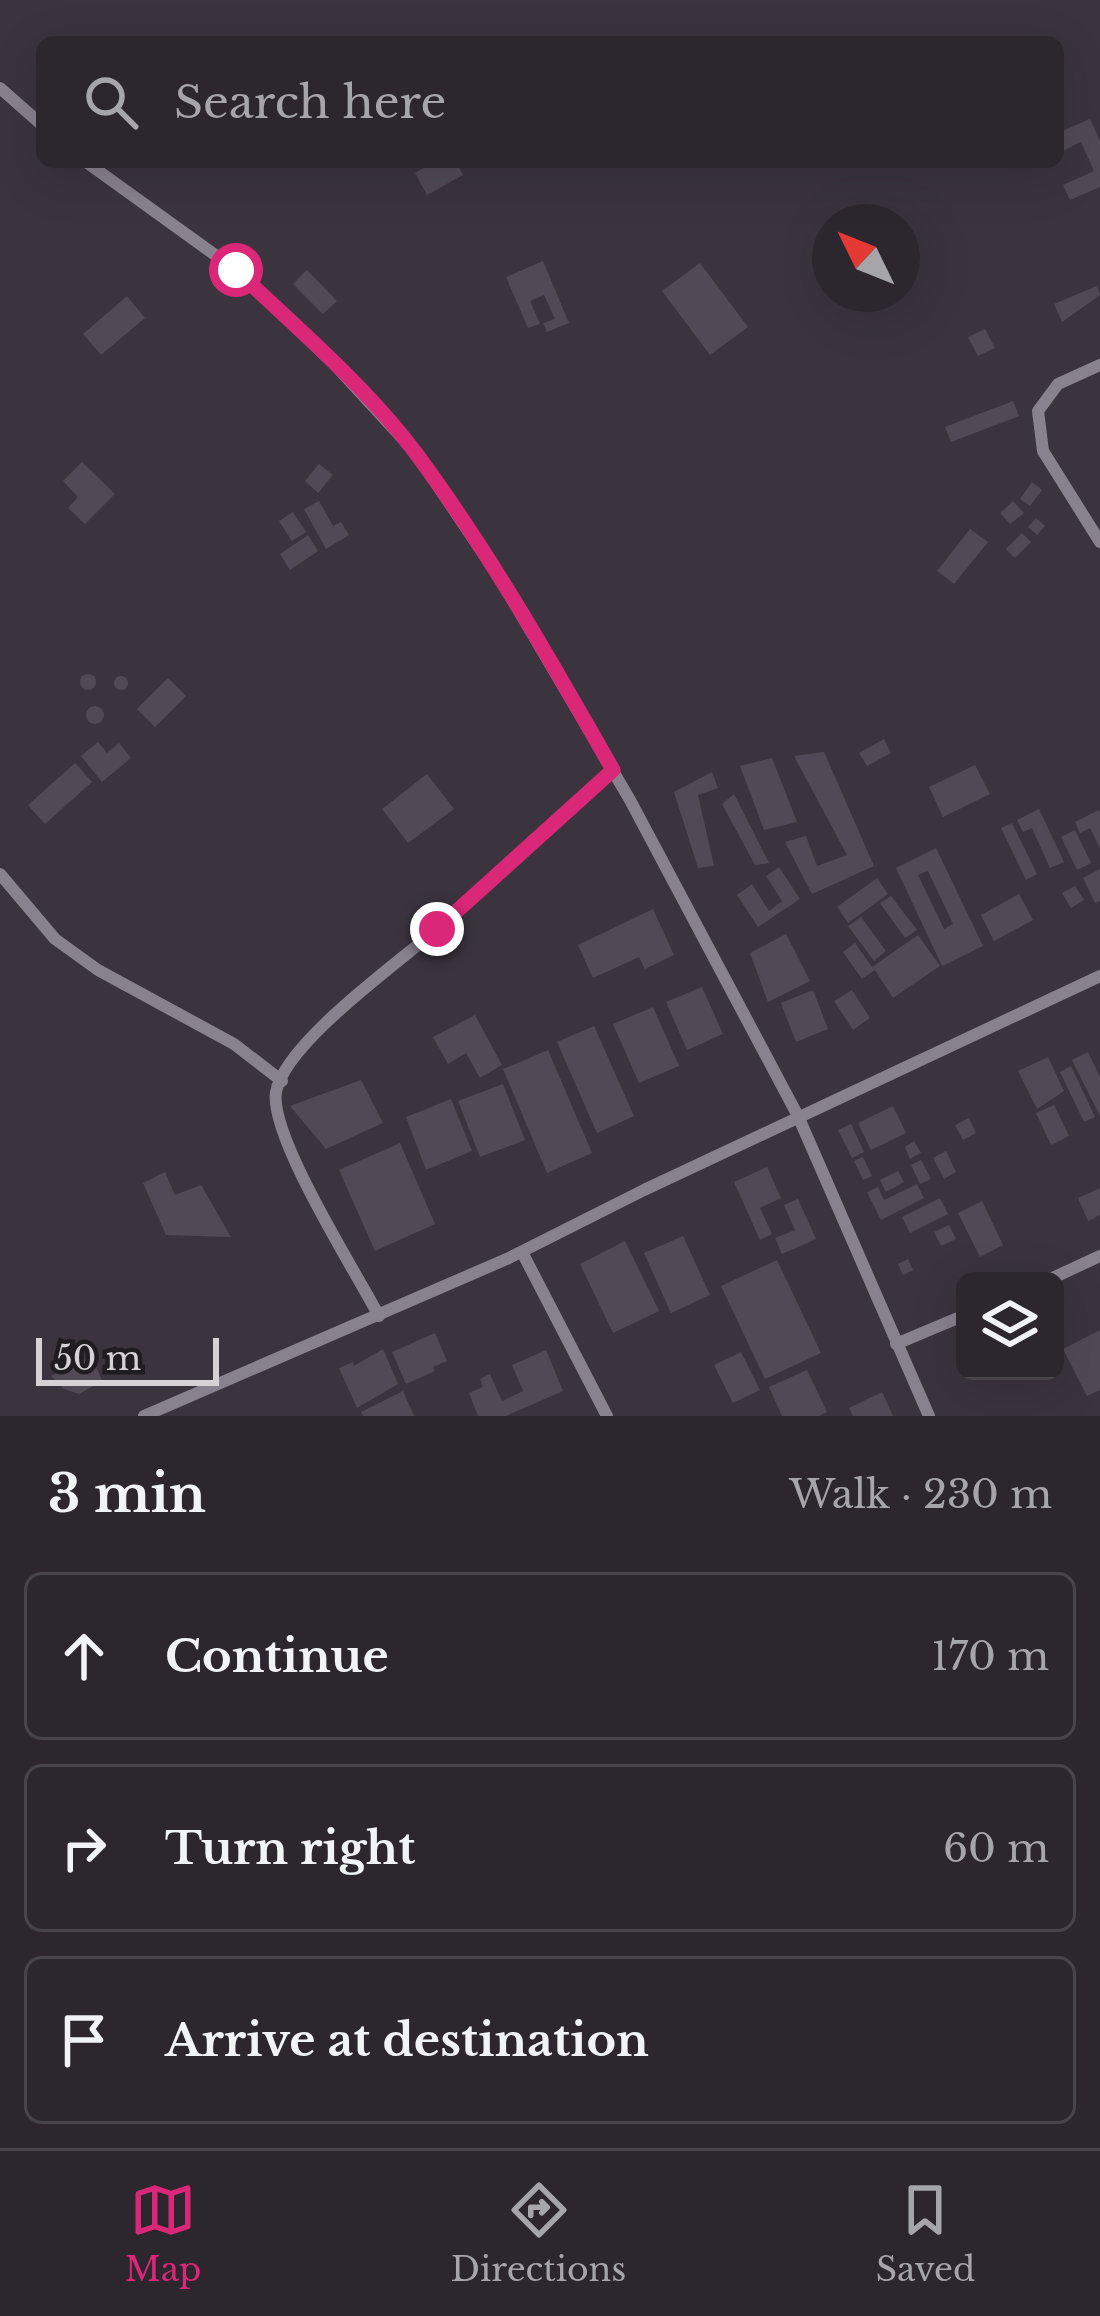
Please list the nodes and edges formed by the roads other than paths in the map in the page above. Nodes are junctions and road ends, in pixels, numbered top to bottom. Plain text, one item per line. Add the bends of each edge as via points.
1 (0, 88) edge
2 (36, 119) edge
3 (94, 168) edge
4 (1100, 365) edge
5 (1100, 542) edge
6 (613, 770) junction
7 (0, 874) edge
8 (1100, 976) edge
9 (282, 1082) junction
10 (798, 1116) junction
11 (522, 1252) junction
12 (1100, 1256) edge
13 (1064, 1273) edge
14 (379, 1316) junction
15 (956, 1319) edge
16 (896, 1344) junction
17 (144, 1416) edge
18 (607, 1416) edge
19 (929, 1416) edge

1 - 2 street
3 - 6 street via 236,270 415,452
4 - 5 street via 1058,385 1038,411 1043,451
6 - 9 street via 344,1006 292,1060
6 - 10 street
7 - 9 street via 55,939 234,1043
8 - 10 street
9 - 14 street via 276,1093 299,1170
10 - 11 street
10 - 16 street
11 - 14 street
11 - 18 street
12 - 13 street
14 - 17 street
15 - 16 street
16 - 19 street

